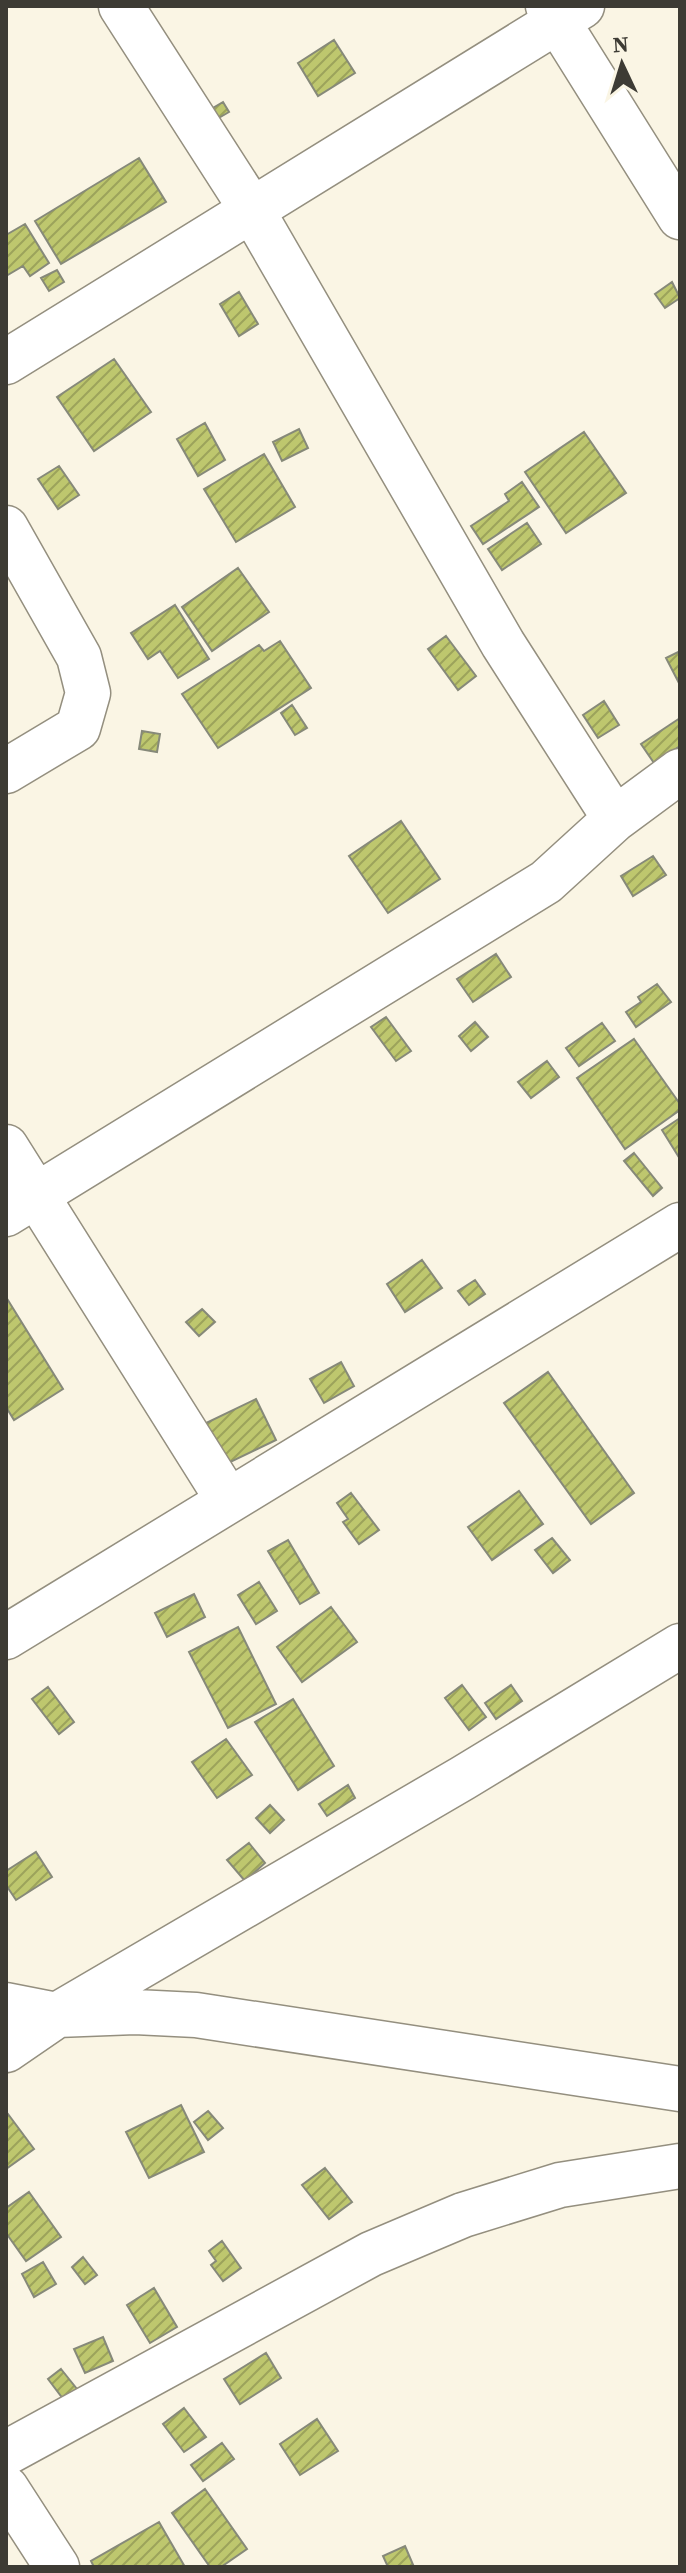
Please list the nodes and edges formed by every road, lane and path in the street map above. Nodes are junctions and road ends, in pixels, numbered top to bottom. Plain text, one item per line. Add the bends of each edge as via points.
1 (121, 6) edge
2 (563, 11) edge
3 (252, 210) junction
4 (680, 217) edge
5 (6, 362) edge
6 (6, 528) edge
7 (6, 771) edge
8 (680, 771) edge
9 (615, 819) junction
10 (6, 1147) edge
11 (21, 1204) edge
12 (680, 1225) edge
13 (228, 1500) junction
14 (6, 1637) edge
15 (680, 1646) edge
16 (6, 2005) edge
17 (57, 2015) junction
18 (6, 2050) edge
19 (680, 2089) edge
20 (680, 2166) edge
21 (6, 2453) edge
22 (6, 2488) edge
23 (57, 2567) edge

1 - 3 street
2 - 3 street
2 - 4 street
3 - 5 street
3 - 9 street via 503,644
6 - 7 street via 79,657 88,693 78,728
8 - 9 street
9 - 11 street via 546,882
10 - 11 street
11 - 13 street
12 - 13 street
13 - 14 street
15 - 17 street
16 - 17 street
17 - 18 street
17 - 19 street via 196,2015
20 - 21 street via 560,2185 463,2215 371,2254
22 - 23 street

